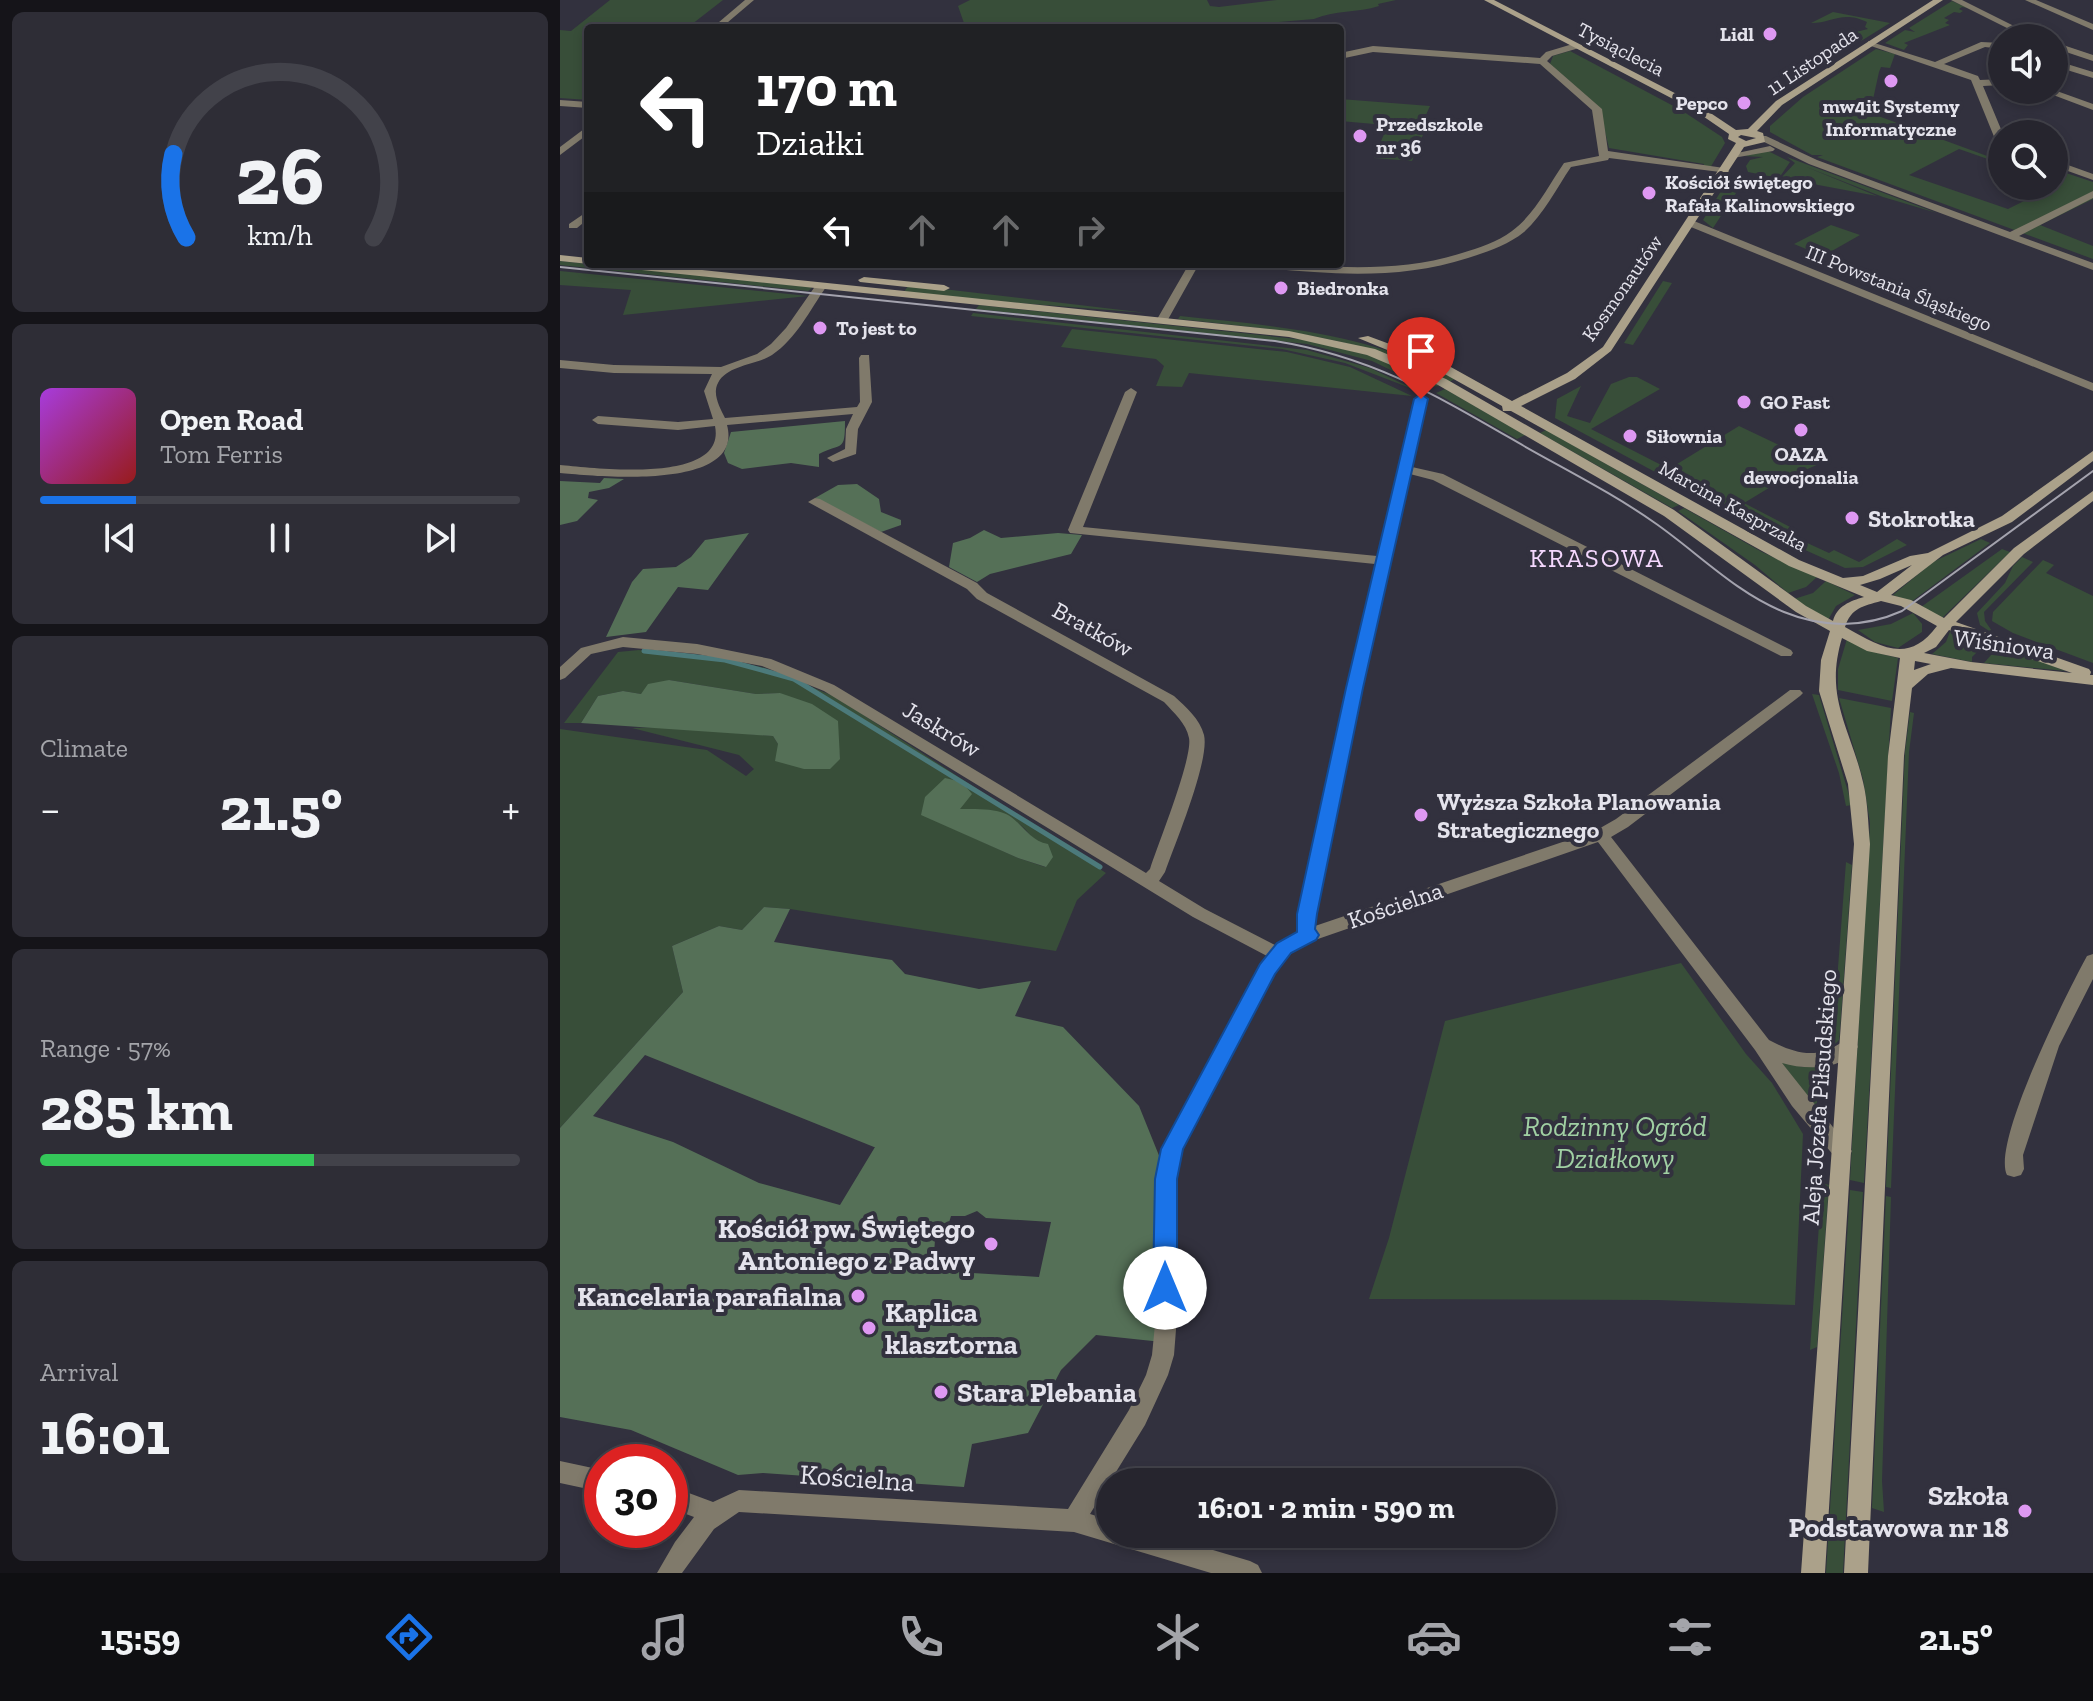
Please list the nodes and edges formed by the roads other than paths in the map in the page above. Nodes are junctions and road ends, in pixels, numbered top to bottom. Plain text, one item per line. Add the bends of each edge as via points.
1 (750, 0) edge
2 (1488, 0) edge
3 (1939, 0) edge
4 (1955, 0) edge
5 (2029, 0) edge
6 (721, 24) edge
7 (2005, 24) edge
8 (2093, 27) edge
9 (1871, 43) junction
10 (1988, 44) edge
11 (1576, 46) junction
12 (2068, 50) edge
13 (1344, 55) edge
14 (2093, 58) edge
15 (1542, 61) junction
16 (1937, 64) junction
17 (2068, 67) edge
18 (2093, 75) edge
19 (1980, 83) junction
20 (1988, 83) edge
21 (2068, 98) edge
22 (560, 103) edge
23 (584, 105) edge
24 (2093, 107) edge
25 (1697, 108) junction
26 (1760, 120) junction
27 (1993, 120) edge
28 (584, 132) edge
29 (1751, 132) junction
30 (1734, 133) junction
31 (1758, 141) junction
32 (1741, 143) junction
33 (1770, 149) junction
34 (560, 152) edge
35 (1605, 154) junction
36 (1733, 155) junction
37 (1813, 162) junction
38 (2068, 168) edge
39 (1724, 171) junction
40 (2093, 177) edge
41 (2093, 194) edge
42 (584, 217) edge
43 (1690, 223) junction
44 (573, 226) dead end
45 (2010, 236) junction
46 (560, 249) edge
47 (584, 252) edge
48 (560, 258) edge
49 (584, 261) edge
50 (2093, 267) edge
51 (660, 268) edge
52 (730, 268) edge
53 (1192, 268) edge
54 (1304, 268) edge
55 (823, 282) junction
56 (1165, 316) junction
57 (865, 358) dead end
58 (560, 364) edge
59 (724, 371) junction
60 (2093, 387) edge
61 (1131, 392) dead end
62 (1421, 399) dead end
63 (1511, 406) junction
64 (860, 410) junction
65 (1496, 413) junction
66 (598, 420) dead end
67 (719, 423) junction
68 (2093, 455) edge
69 (833, 458) dead end
70 (560, 469) edge
71 (1405, 469) junction
72 (2093, 495) edge
73 (815, 502) dead end
74 (1938, 552) junction
75 (1382, 561) junction
76 (1833, 579) junction
77 (1879, 597) junction
78 (1973, 598) junction
79 (1946, 624) junction
80 (1837, 630) junction
81 (1991, 638) junction
82 (1786, 653) dead end
83 (1908, 655) junction
84 (1971, 667) junction
85 (560, 675) edge
86 (2093, 678) edge
87 (1905, 686) junction
88 (1795, 693) dead end
89 (1601, 835) junction
90 (1147, 882) junction
91 (1309, 935) junction
92 (1278, 954) junction
93 (2093, 961) edge
94 (1762, 1045) junction
95 (1849, 1047) junction
96 (1842, 1151) junction
97 (2014, 1169) dead end
98 (560, 1472) edge
99 (584, 1477) edge
100 (688, 1504) edge
101 (713, 1513) junction
102 (1074, 1521) junction
103 (1096, 1527) edge
104 (1167, 1548) edge
105 (669, 1573) edge
106 (1250, 1573) edge
107 (1813, 1573) edge
108 (1856, 1573) edge

1 - 6 street
2 - 11 street, Tysiąclecia
3 - 9 street, 11 Listopada
4 - 7 street
5 - 8 street
9 - 16 street
9 - 26 street, 11 Listopada
10 - 16 street
11 - 15 street
11 - 25 street, Tysiąclecia
12 - 14 street
13 - 15 street via 1373,49
15 - 35 street via 1597,109
16 - 19 street
17 - 18 street
19 - 20 street
19 - 27 street
21 - 24 street
22 - 23 street
25 - 26 street via 1733,121
25 - 30 street, Tysiąclecia
26 - 29 street, 11 Listopada
28 - 34 street
29 - 30 street
29 - 31 street
30 - 32 street via 1733,140
31 - 32 street
31 - 33 street
31 - 37 street
32 - 36 street, Kosmonautów
33 - 36 street
33 - 37 street
35 - 39 street
35 - 54 street via 1599,161 1568,165 1515,233 1453,260 1368,273
36 - 39 street, Kosmonautów
37 - 45 street
38 - 40 street
39 - 43 street, Kosmonautów
41 - 45 street
42 - 44 street
43 - 60 street, III Powstania Śląskiego
43 - 63 street, Kosmonautów via 1604,352 1571,376
45 - 50 street
46 - 47 street
48 - 49 street
51 - 55 street, Marcina Kasprzaka
52 - 55 street, Marcina Kasprzaka
53 - 56 street
55 - 56 street, Marcina Kasprzaka
55 - 59 street via 780,342
56 - 63 street, Marcina Kasprzaka via 1269,322 1373,341 1437,365
56 - 65 street, Marcina Kasprzaka via 1350,346 1421,371
57 - 64 street via 866,402
58 - 59 street
59 - 67 street via 710,391
61 - 75 street via 1075,530
62 - 71 street
63 - 65 street, Kosmonautów
63 - 76 street, Marcina Kasprzaka via 1770,551
64 - 67 street
64 - 69 street via 851,451
65 - 80 street, Marcina Kasprzaka via 1669,513
66 - 67 street via 678,426
67 - 70 street via 719,448 689,467 626,475
68 - 74 street via 2007,519
71 - 75 street
71 - 82 street via 1438,477
72 - 78 street via 2029,543
73 - 90 street, Bratków via 1169,699 1189,720 1197,735 1197,753 1157,872
74 - 76 street via 1898,564 1868,581
74 - 77 street
75 - 91 street via 1307,914
76 - 77 street, Marcina Kasprzaka
77 - 79 street, Wiśniowa via 1906,603
77 - 80 street via 1847,609
78 - 79 street
78 - 81 street via 1970,619
79 - 81 street, Wiśniowa
79 - 83 street via 1931,644
80 - 83 street, Marcina Kasprzaka via 1879,651
80 - 95 street, Aleja Józefa Piłsudskiego via 1827,666 1827,691 1856,784 1862,831
81 - 86 street, Wiśniowa
83 - 84 street, Wiśniowa
83 - 87 street
84 - 86 street, Wiśniowa
84 - 87 street via 1929,668
85 - 90 street, Jaskrów via 590,649 623,642 726,654 800,674
87 - 108 street via 1896,756
88 - 89 street, Kościelna
89 - 91 street, Kościelna
89 - 94 street
90 - 92 street, Jaskrów
91 - 92 street, Kościelna
92 - 102 street, Kościelna via 1172,1149 1166,1179 1162,1359
93 - 97 street via 2050,1046 2013,1155
94 - 95 street via 1783,1057 1810,1061 1827,1060
94 - 96 street
95 - 96 street, Aleja Józefa Piłsudskiego
96 - 107 street, Aleja Józefa Piłsudskiego
98 - 99 street
100 - 101 street
101 - 102 street, Kościelna via 749,1500
101 - 105 street
102 - 103 street, Kościelna
104 - 106 street

